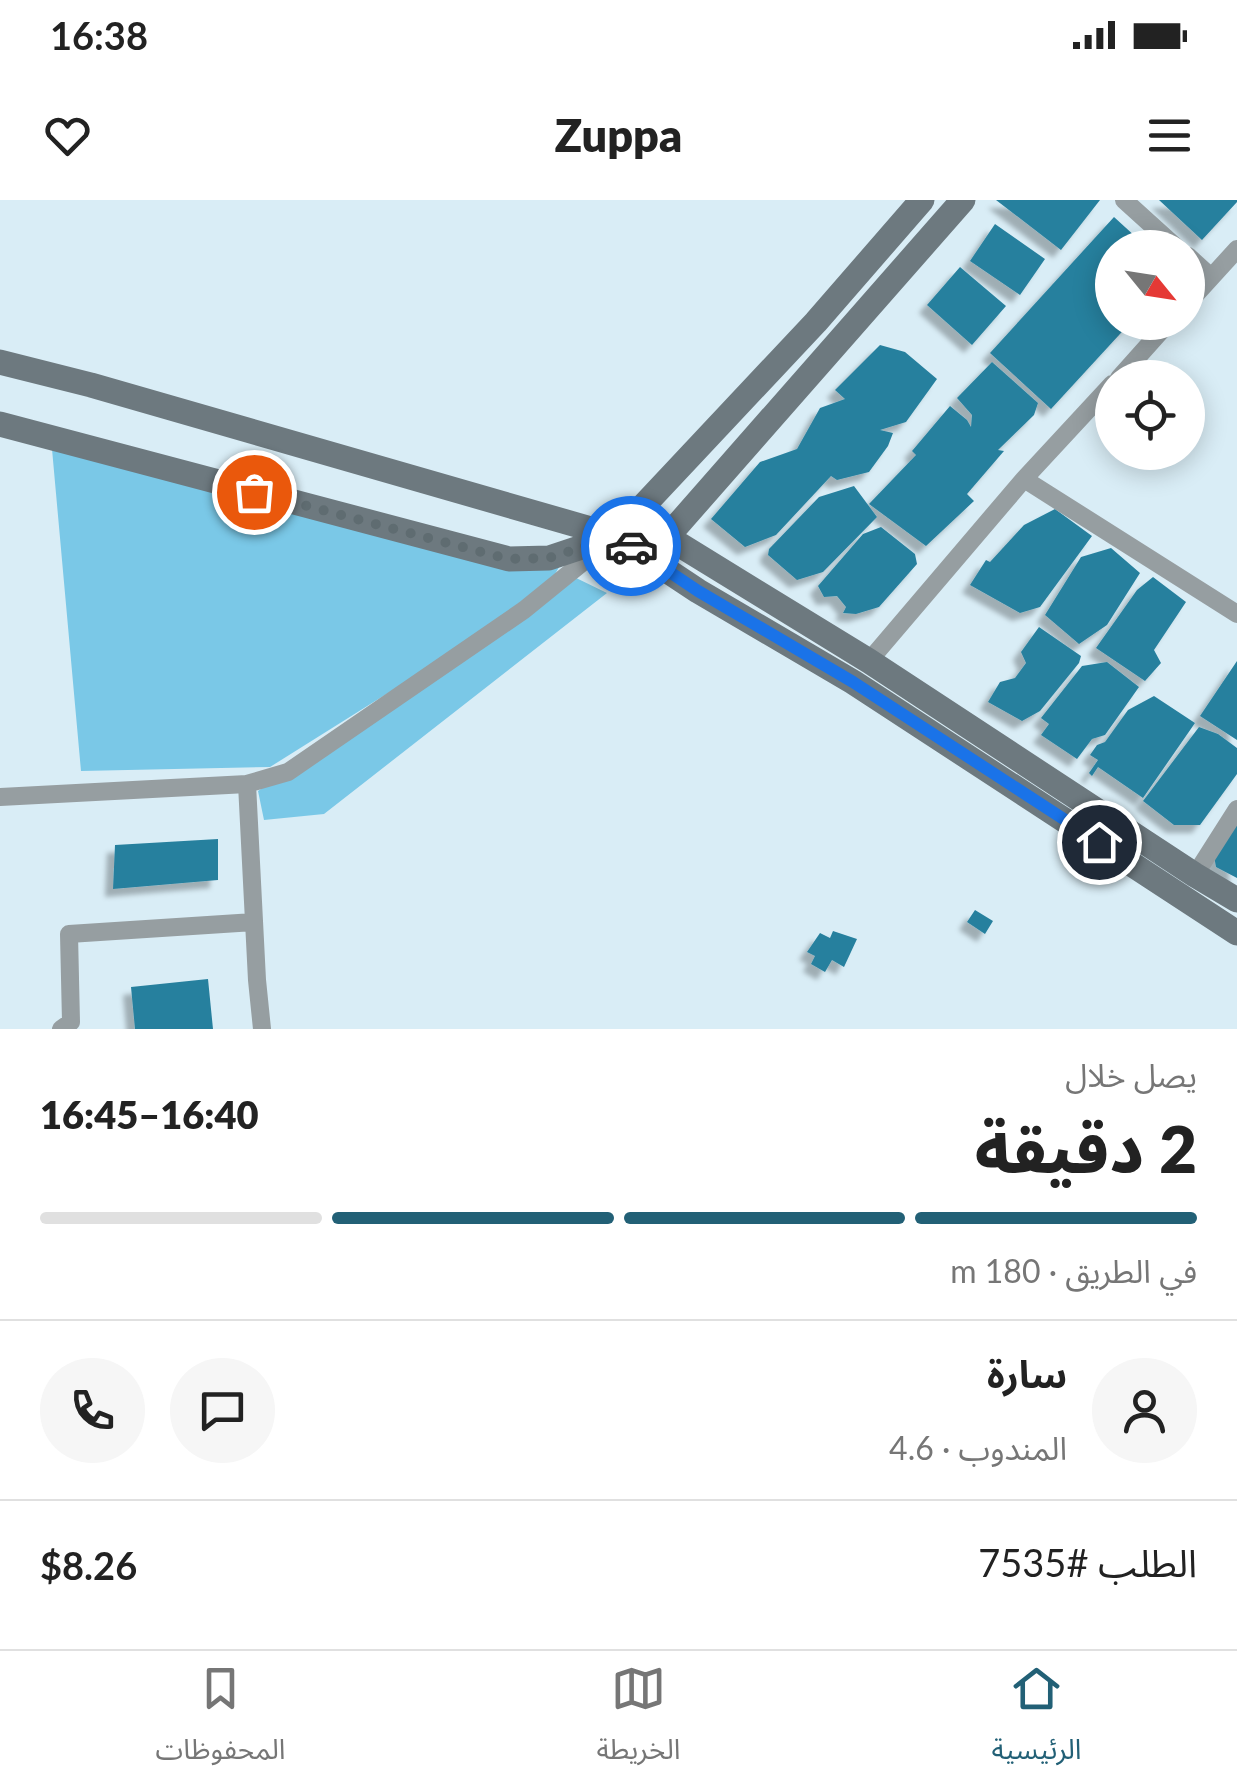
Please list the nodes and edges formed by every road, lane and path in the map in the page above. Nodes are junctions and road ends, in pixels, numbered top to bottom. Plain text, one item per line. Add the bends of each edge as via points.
1 (922, 200) edge
2 (963, 200) edge
3 (1124, 200) edge
4 (1158, 230) edge
5 (1237, 249) edge
6 (1205, 272) edge
7 (1211, 278) junction
8 (1205, 285) edge
9 (1153, 340) edge
10 (1135, 360) edge
11 (0, 362) edge
12 (1095, 403) edge
13 (0, 424) edge
14 (1024, 480) junction
15 (616, 536) junction
16 (667, 537) junction
17 (1237, 614) edge
18 (869, 662) junction
19 (247, 784) junction
20 (0, 797) edge
21 (1237, 810) edge
22 (1195, 875) junction
23 (1237, 900) edge
24 (254, 922) junction
25 (1237, 933) edge
26 (60, 1029) edge
27 (262, 1029) edge

1 - 15 main road
2 - 16 main road
3 - 4 street
5 - 7 street
6 - 7 street
7 - 8 street
9 - 10 street
11 - 15 main road
12 - 14 street
13 - 15 main road via 508,559 549,558
14 - 17 street
14 - 18 street
15 - 16 main road
15 - 19 street via 524,610 288,772
15 - 25 main road
16 - 18 main road
18 - 22 main road
19 - 20 street
19 - 24 street
21 - 22 street
22 - 23 main road
24 - 26 street via 68,934 71,1022
24 - 27 street

